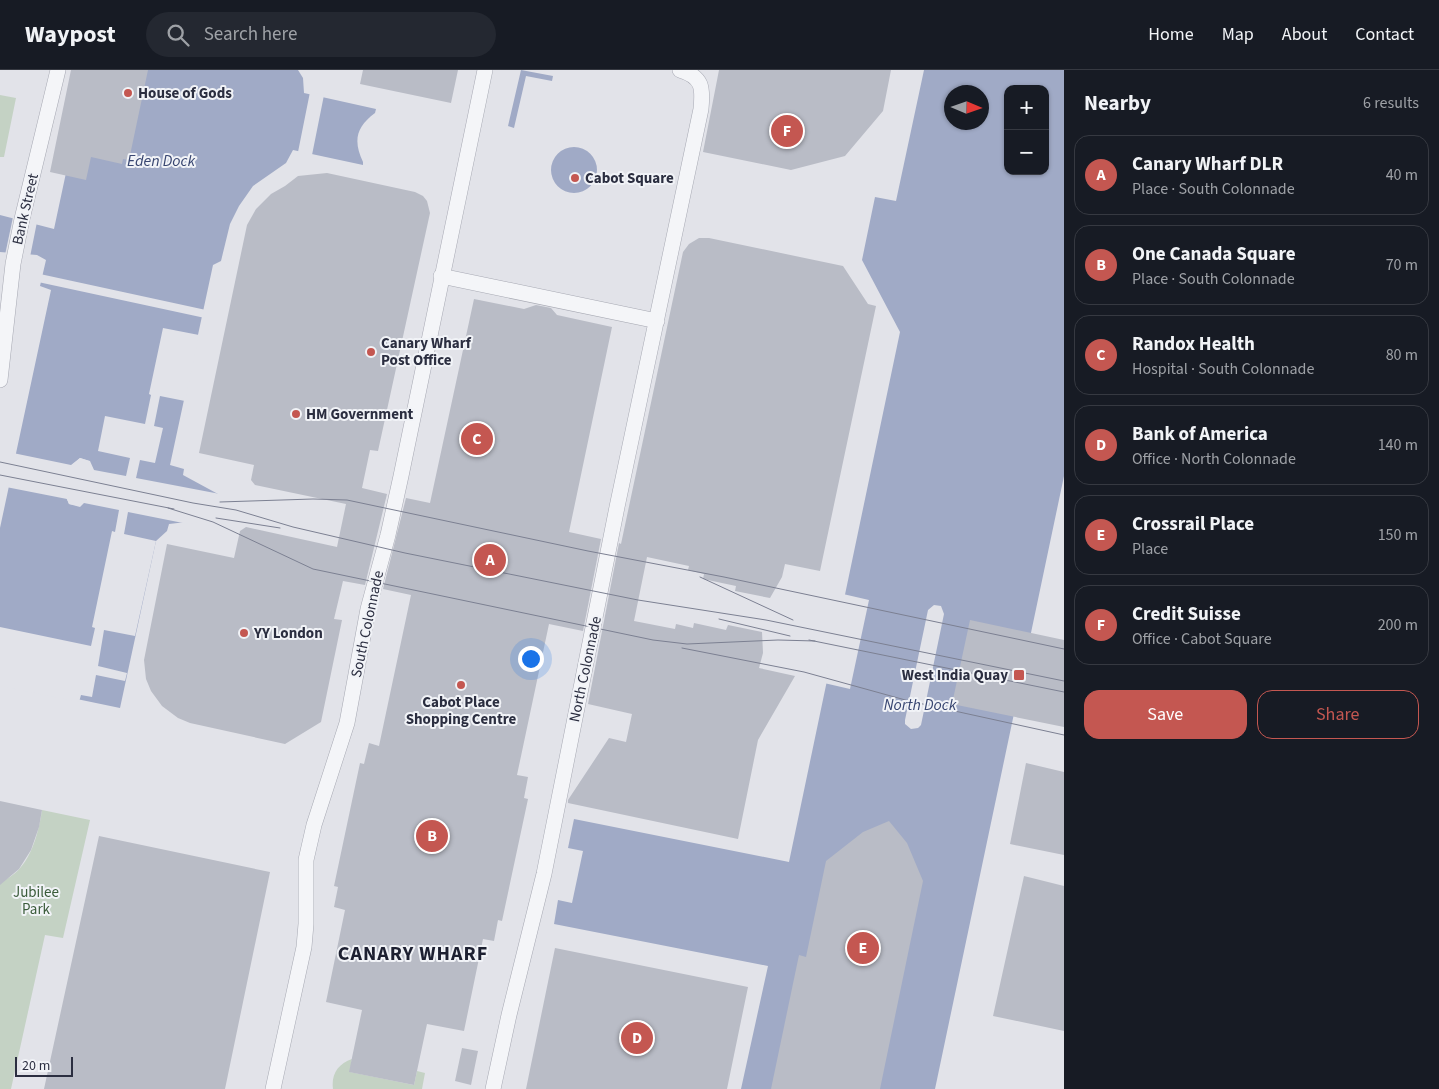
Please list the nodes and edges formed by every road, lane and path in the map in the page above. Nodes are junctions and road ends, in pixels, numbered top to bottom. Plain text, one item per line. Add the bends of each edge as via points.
1 (58, 70) edge
2 (485, 70) edge
3 (680, 70) edge
4 (441, 276) junction
5 (657, 321) junction
6 (0, 380) edge
7 (274, 1089) edge
8 (493, 1089) edge

1 - 6 street, Bank Street via 14,260
2 - 4 street
3 - 5 street via 692,74 699,82 701,109
4 - 5 street
4 - 7 street, South Colonnade via 388,535 368,609 347,723 306,860 304,947
5 - 8 street, North Colonnade via 544,874

